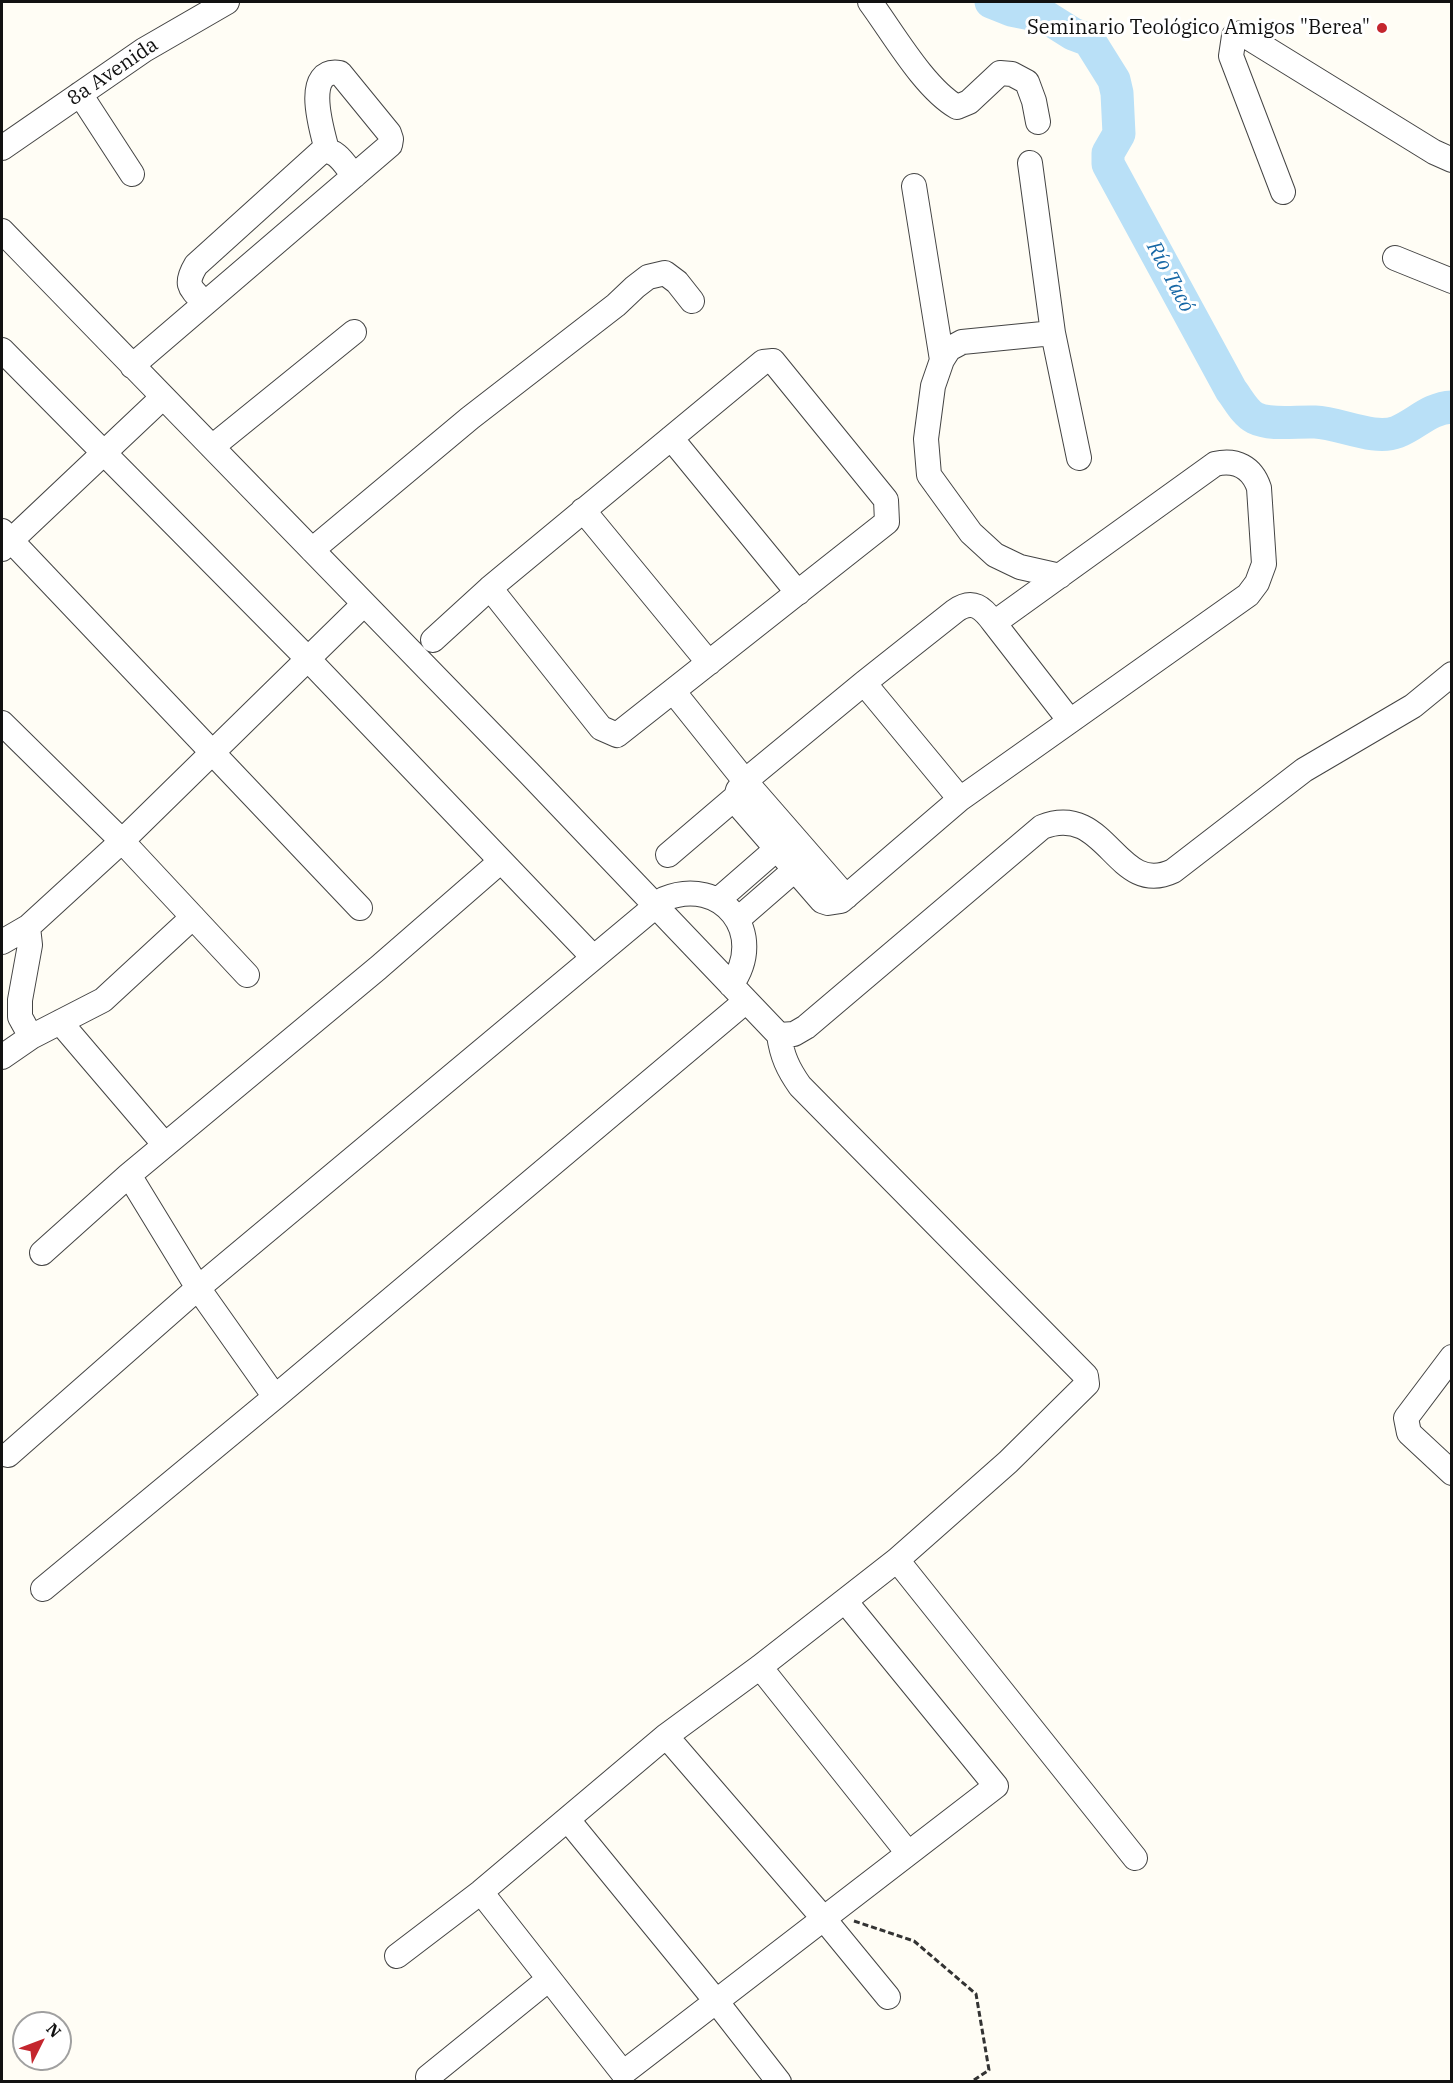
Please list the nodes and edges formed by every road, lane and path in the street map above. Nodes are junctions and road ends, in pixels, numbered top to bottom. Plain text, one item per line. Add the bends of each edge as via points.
1 (227, 2) edge
2 (870, 2) edge
3 (80, 94) junction
4 (1038, 122) dead end
5 (2, 148) edge
6 (327, 150) junction
7 (1452, 160) edge
8 (1030, 163) dead end
9 (132, 174) dead end
10 (354, 176) junction
11 (914, 186) dead end
12 (1283, 192) dead end
13 (2, 231) edge
14 (1395, 258) dead end
15 (1450, 274) edge
16 (692, 301) dead end
17 (205, 303) junction
18 (354, 332) dead end
19 (1053, 333) junction
20 (2, 350) edge
21 (942, 360) junction
22 (132, 366) junction
23 (162, 397) junction
24 (671, 438) junction
25 (212, 447) junction
26 (103, 453) junction
27 (1079, 458) dead end
28 (583, 510) junction
29 (5, 540) edge
30 (312, 550) junction
31 (1060, 576) junction
32 (490, 588) junction
33 (798, 592) junction
34 (364, 603) junction
35 (994, 623) junction
36 (433, 640) dead end
37 (308, 658) junction
38 (709, 663) junction
39 (1452, 674) edge
40 (864, 683) junction
41 (668, 695) junction
42 (1071, 721) junction
43 (7, 738) edge
44 (212, 753) junction
45 (740, 790) junction
46 (960, 799) junction
47 (122, 841) junction
48 (784, 842) junction
49 (668, 855) dead end
50 (501, 861) junction
51 (803, 863) junction
52 (718, 900) junction
53 (655, 905) junction
54 (360, 908) dead end
55 (193, 917) junction
56 (737, 920) junction
57 (28, 927) junction
58 (2, 942) edge
59 (593, 957) junction
60 (247, 975) dead end
61 (738, 993) junction
62 (60, 1022) junction
63 (779, 1035) junction
64 (31, 1036) junction
65 (2, 1057) edge
66 (165, 1145) junction
67 (129, 1175) junction
68 (42, 1253) dead end
69 (198, 1288) junction
70 (1452, 1357) edge
71 (275, 1397) junction
72 (8, 1455) dead end
73 (1452, 1473) edge
74 (897, 1560) junction
75 (43, 1589) dead end
76 (845, 1601) junction
77 (760, 1668) junction
78 (666, 1736) junction
79 (568, 1820) junction
80 (908, 1853) junction
81 (1135, 1858) dead end
82 (481, 1892) junction
83 (843, 1903) junction
84 (824, 1918) junction
85 (397, 1956) dead end
86 (549, 1979) junction
87 (888, 1996) dead end
88 (716, 2001) junction
89 (428, 2077) dead end
90 (779, 2082) edge
91 (971, 2082) edge

1 - 3 street, 8a Avenida via 144,50
2 - 4 street via 945,100 957,106 969,102 1000,73 1012,74 1027,82
3 - 5 street, 8a Avenida
3 - 9 street
6 - 10 street via 334,152
6 - 10 street via 317,112 319,83 332,72 340,73 391,139 390,145
6 - 17 street via 196,265 189,277 190,288
7 - 12 street via 1241,33 1234,36 1231,56
8 - 19 street
10 - 17 street
11 - 21 street
13 - 22 street
14 - 15 street
16 - 30 street via 665,273 648,277
17 - 22 street
18 - 25 street
19 - 21 street via 962,342 949,349
19 - 27 street
20 - 26 street
21 - 31 street via 933,386 926,439 929,475 971,533 995,555 1020,567
22 - 23 street
23 - 25 street
23 - 26 street
24 - 28 street
24 - 33 street
24 - 33 street via 763,362 773,361 886,501 887,522
25 - 30 street
26 - 29 street
26 - 37 street
28 - 32 street
28 - 38 street
29 - 44 street
30 - 34 street
31 - 35 street
31 - 42 street via 1215,464 1240,465 1257,480 1264,564 1253,590
32 - 36 street
32 - 41 street via 601,728 616,735
33 - 38 street
34 - 37 street
34 - 53 street
35 - 40 street via 979,607 960,608
35 - 42 street
37 - 44 street
37 - 50 street
38 - 41 street
39 - 63 street via 1413,706 1304,771 1166,874 1149,876 1134,871 1078,824 1061,822 1042,827 806,1027 794,1034
40 - 45 street
40 - 46 street
41 - 45 street
42 - 46 street
43 - 47 street
44 - 47 street
44 - 54 street
45 - 48 street
45 - 49 street
46 - 51 street via 835,903 822,901
47 - 55 street
47 - 57 street
48 - 51 street
48 - 52 street
50 - 59 street
50 - 66 street
51 - 56 street
52 - 53 street via 685,892
52 - 56 street
53 - 59 street
53 - 61 street
55 - 60 street
55 - 62 street via 103,1000
56 - 61 street via 745,948
57 - 58 street
57 - 64 street via 30,945 20,1017
59 - 69 street
61 - 63 street
61 - 71 street
62 - 64 street
62 - 66 street
63 - 74 street via 782,1058 800,1086 1086,1376 1087,1384 1082,1390
64 - 65 street
66 - 67 street
67 - 68 street
67 - 69 street
69 - 71 street
69 - 72 street
70 - 73 street via 1406,1418 1409,1433
71 - 75 street
74 - 76 street
74 - 81 street
76 - 77 street
76 - 80 street via 996,1786
77 - 78 street
77 - 80 street
78 - 79 street
78 - 84 street
79 - 82 street
79 - 88 street
80 - 83 street
82 - 85 street
82 - 86 street
83 - 84 street
83 - 91 path via 853,1921 914,1941 976,1994 989,2070
84 - 87 street
84 - 88 street
86 - 88 street via 623,2073
86 - 89 street
88 - 90 street

